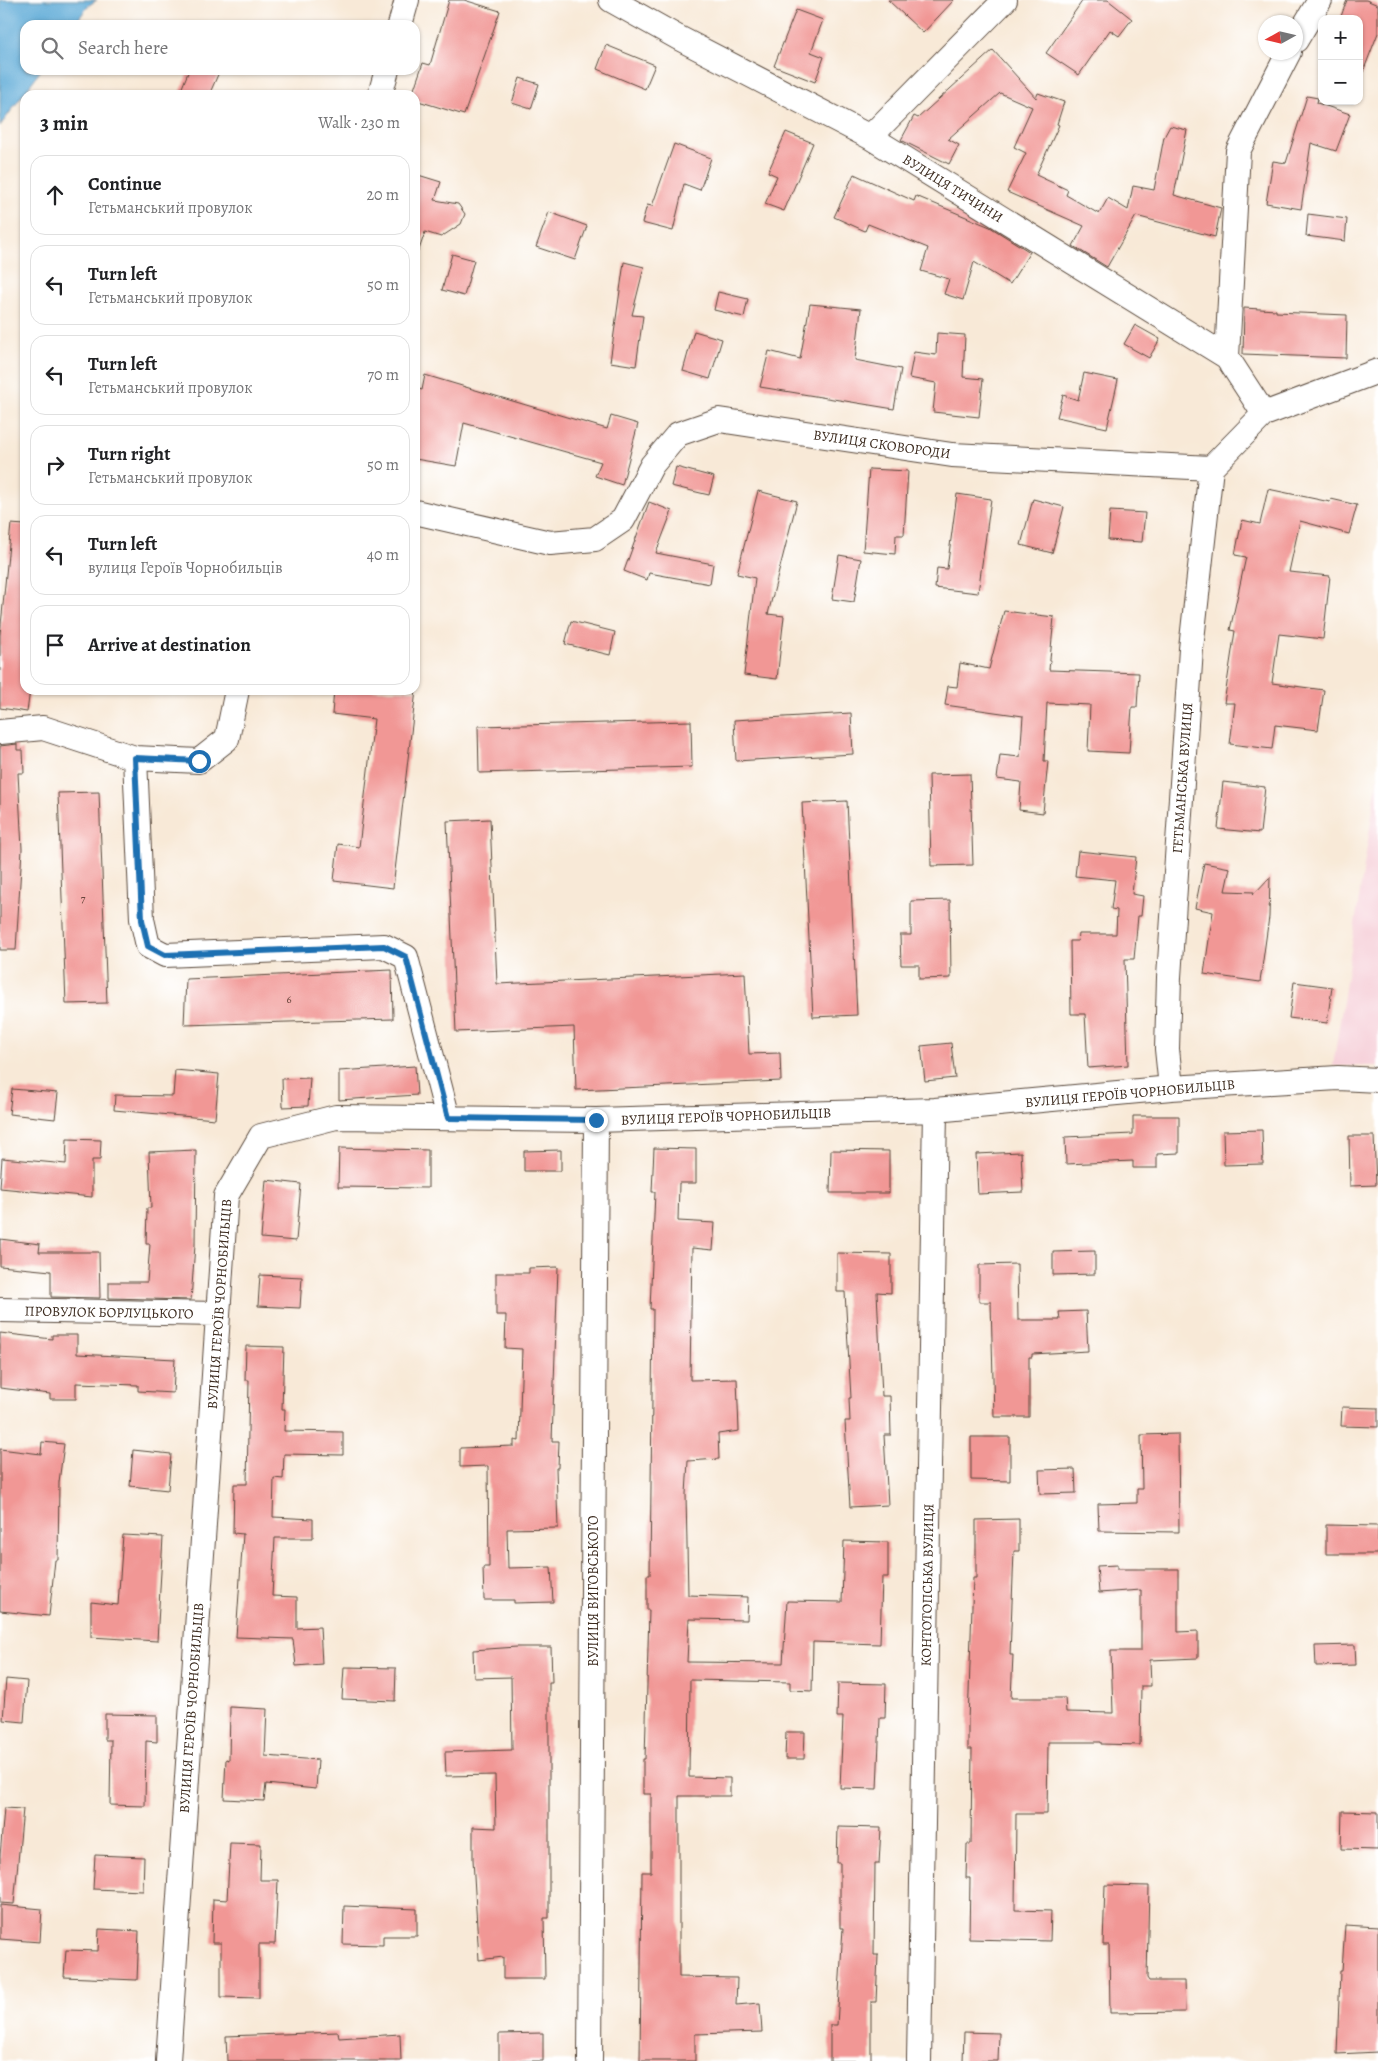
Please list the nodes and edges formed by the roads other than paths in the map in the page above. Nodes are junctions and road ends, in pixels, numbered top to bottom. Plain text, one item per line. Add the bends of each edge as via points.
1 (407, 0) edge
2 (611, 0) edge
3 (1005, 0) edge
4 (1320, 0) edge
5 (401, 20) edge
6 (1303, 28) edge
7 (1285, 60) edge
8 (386, 75) edge
9 (381, 90) edge
10 (870, 137) junction
11 (1227, 356) junction
12 (1378, 371) edge
13 (1264, 414) junction
14 (1211, 468) junction
15 (420, 513) edge
16 (235, 695) edge
17 (0, 732) edge
18 (135, 758) junction
19 (1378, 1080) edge
20 (1171, 1088) junction
21 (935, 1110) junction
22 (448, 1118) junction
23 (596, 1120) junction
24 (0, 1310) edge
25 (218, 1314) junction
26 (168, 2061) edge
27 (590, 2061) edge
28 (919, 2061) edge

1 - 5 street
2 - 10 street, ВУЛИЦЯ ТИЧИНИ
3 - 10 street
4 - 6 street
7 - 11 street via 1238,151
8 - 9 street
10 - 11 street, ВУЛИЦЯ ТИЧИНИ
11 - 13 street, ВУЛИЦЯ ТИЧИНИ
12 - 13 street
13 - 14 street
14 - 15 street, ВУЛИЦЯ СКОВОРОДИ via 952,454 719,420 678,434 652,465 623,520 595,539 550,543
14 - 20 street, ГЕТЬМАНСЬКА ВУЛИЦЯ via 1191,650 1169,967 1167,1050
16 - 18 street via 227,739 199,761
17 - 18 street via 42,728
18 - 22 street via 142,920 148,946 165,955 384,946 406,957
19 - 20 street, ВУЛИЦЯ ГЕРОЇВ ЧОРНОБИЛЬЦІВ via 1338,1078
20 - 21 street, ВУЛИЦЯ ГЕРОЇВ ЧОРНОБИЛЬЦІВ
21 - 23 street, ВУЛИЦЯ ГЕРОЇВ ЧОРНОБИЛЬЦІВ
21 - 28 street, КОНТОТОПСЬКА ВУЛИЦЯ
22 - 23 street, ВУЛИЦЯ ГЕРОЇВ ЧОРНОБИЛЬЦІВ
22 - 25 street, ВУЛИЦЯ ГЕРОЇВ ЧОРНОБИЛЬЦІВ via 336,1117 261,1136 226,1196
23 - 27 street, ВУЛИЦЯ ВИГОВСЬКОГО
24 - 25 street, ПРОВУЛОК БОРЛУЦЬКОГО
25 - 26 street, ВУЛИЦЯ ГЕРОЇВ ЧОРНОБИЛЬЦІВ

